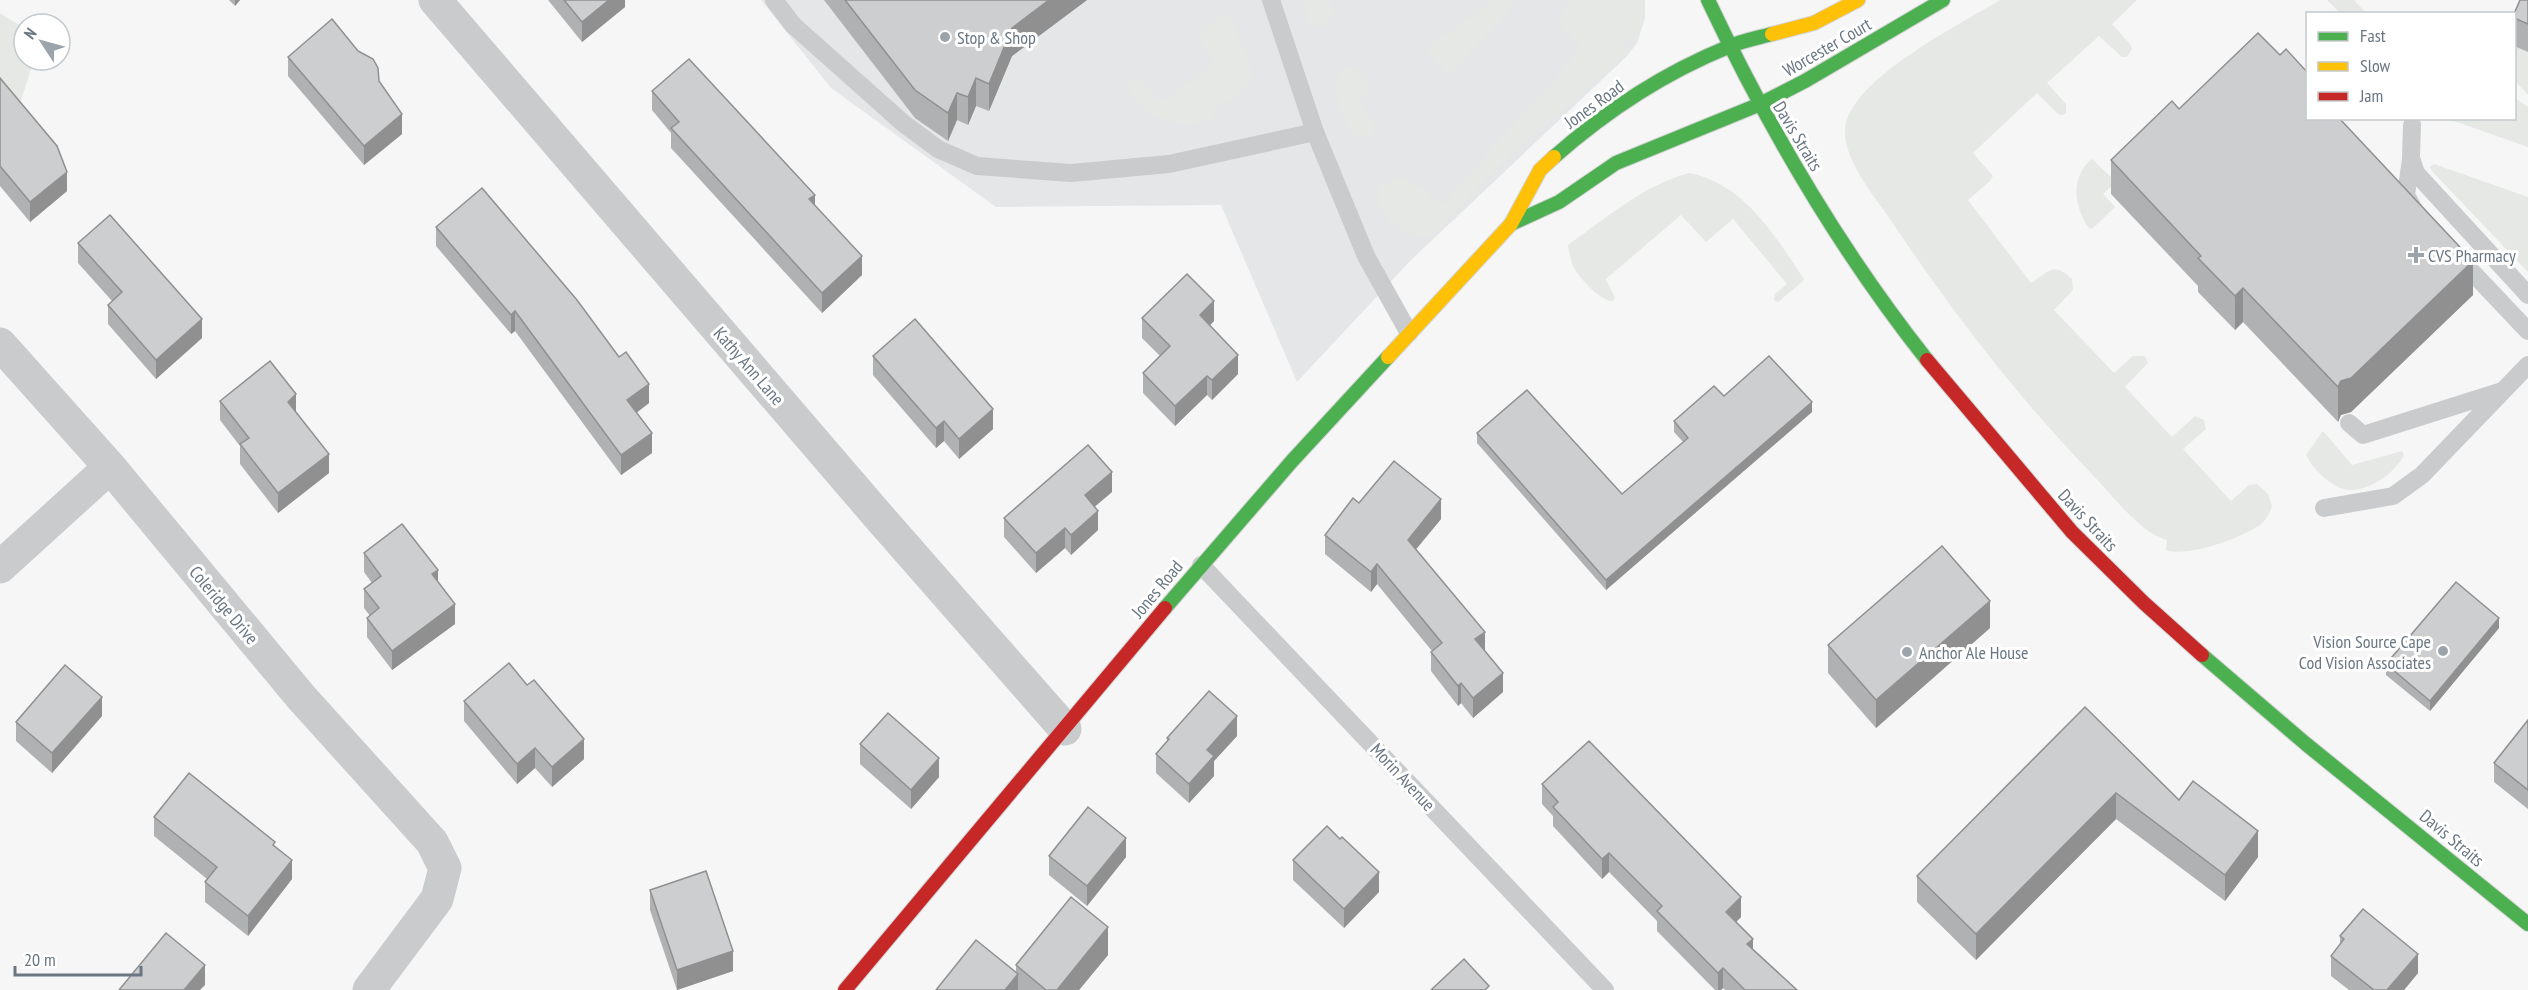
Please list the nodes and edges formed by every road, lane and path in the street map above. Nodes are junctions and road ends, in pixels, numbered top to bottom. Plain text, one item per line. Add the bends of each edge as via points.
1 (435, 0) edge
2 (774, 0) edge
3 (1271, 0) edge
4 (1708, 0) edge
5 (1858, 0) edge
6 (1943, 0) edge
7 (1729, 46) junction
8 (1758, 105) junction
9 (2412, 124) dead end
10 (1315, 132) junction
11 (2411, 158) junction
12 (1511, 224) junction
13 (2428, 227) edge
14 (2443, 242) edge
15 (2528, 295) edge
16 (2528, 331) edge
17 (1409, 333) junction
18 (0, 344) edge
19 (2528, 365) edge
20 (2504, 390) junction
21 (2349, 423) dead end
22 (110, 467) junction
23 (2324, 508) dead end
24 (1201, 566) junction
25 (0, 567) edge
26 (1065, 729) junction
27 (2528, 924) edge
28 (369, 990) edge
29 (845, 990) edge
30 (1605, 990) edge

1 - 26 street, Kathy Ann Lane
2 - 10 lane via 794,25 903,123 938,149 977,166 1071,173 1169,165
3 - 10 lane
4 - 7 main road, Davis Straits
5 - 7 main road, Worcester Court via 1814,23
6 - 8 main road, Worcester Court
7 - 8 main road, Davis Straits
7 - 12 main road, Jones Road via 1655,83 1586,129 1540,170
8 - 12 main road, Jones Road via 1616,163 1559,202
8 - 27 main road, Davis Straits via 1842,239 1931,366 2092,552 2185,639
9 - 11 lane
10 - 17 lane via 1366,256
11 - 13 lane via 2406,195
11 - 15 lane via 2423,182
12 - 17 main road, Jones Road
14 - 16 lane
17 - 24 main road, Jones Road
18 - 22 street, Coleridge Drive
19 - 20 lane
20 - 21 lane via 2363,435
20 - 23 lane via 2408,487 2392,496
22 - 25 street
22 - 28 street, Coleridge Drive via 301,697 432,842 445,868 438,899
24 - 26 main road, Jones Road
24 - 30 lane, Morin Avenue
26 - 29 main road, Jones Road

